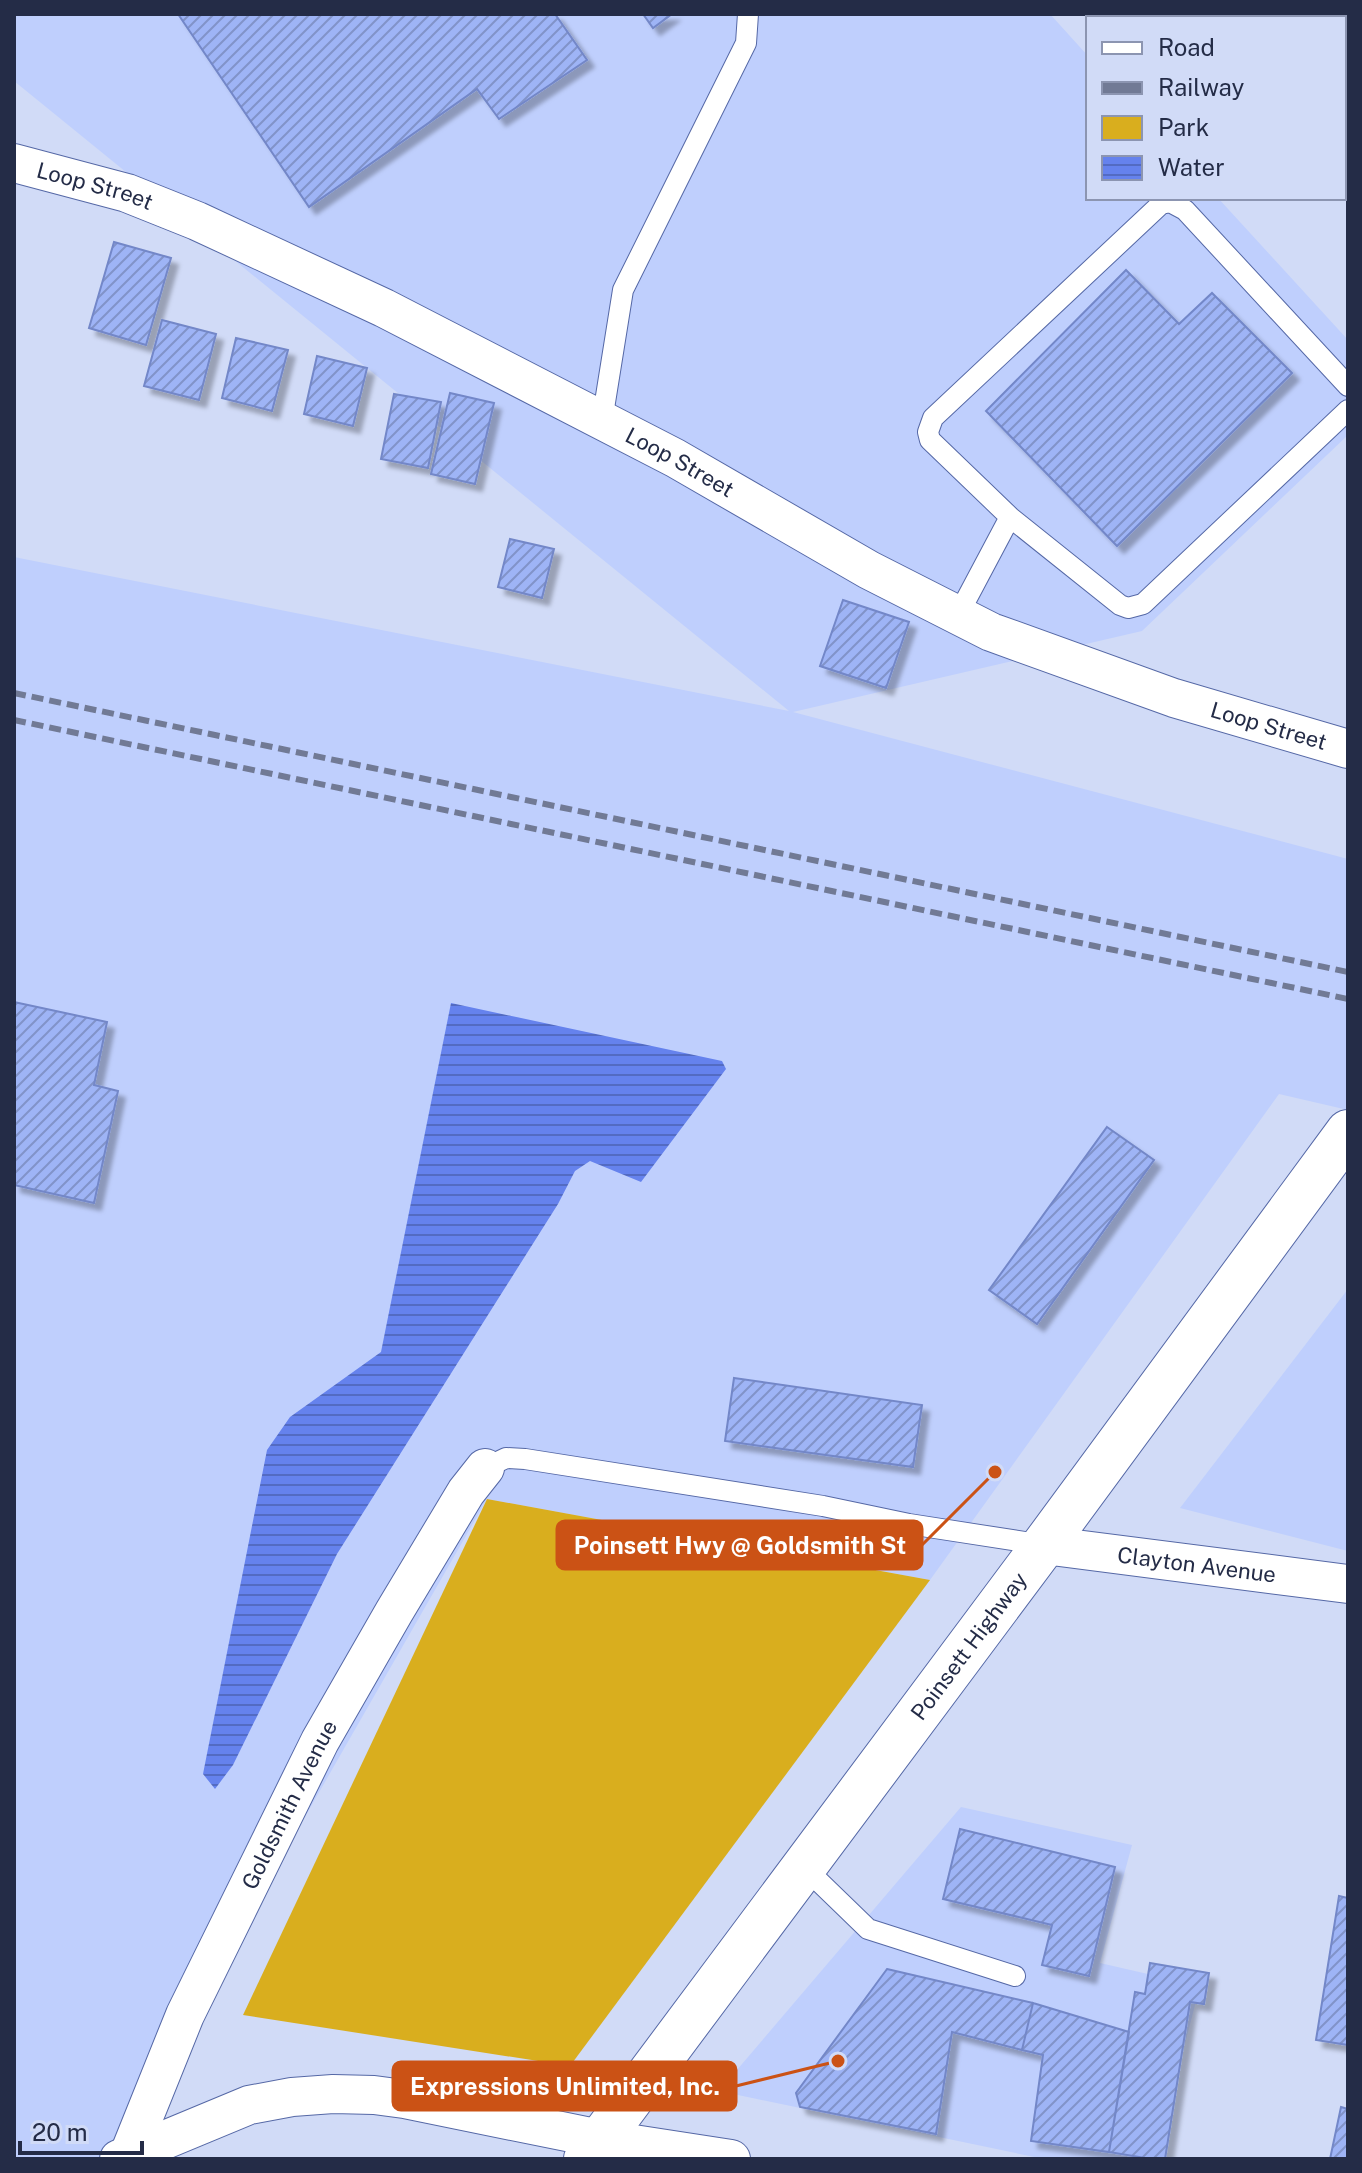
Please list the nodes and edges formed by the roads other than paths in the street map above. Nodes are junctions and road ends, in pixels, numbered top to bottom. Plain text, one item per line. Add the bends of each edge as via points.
1 (748, 14) edge
2 (14, 163) edge
3 (1348, 386) edge
4 (1348, 410) edge
5 (602, 421) junction
6 (1010, 517) junction
7 (958, 615) junction
8 (1348, 749) edge
9 (1336, 1147) edge
10 (485, 1468) joint
11 (1044, 1545) junction
12 (1348, 1584) edge
13 (804, 1867) junction
14 (1015, 1976) dead end
15 (594, 2149) edge
16 (125, 2158) edge
17 (731, 2159) edge

1 - 5 lane via 746,43 623,290
2 - 5 street, Loop Street via 127,193 197,221 384,308
3 - 6 lane via 1185,210 1170,202 1161,204 929,425 930,440
4 - 6 lane via 1136,607 1120,605
5 - 7 street, Loop Street
6 - 7 lane
7 - 8 street, Loop Street via 991,632 1174,698
9 - 11 highway, Poinsett Highway
10 - 11 lane via 506,1458 525,1459
10 - 16 street, Goldsmith Avenue via 320,1741 185,2015
11 - 12 street, Clayton Avenue
11 - 13 highway, Poinsett Highway
13 - 14 lane via 868,1929
13 - 15 highway, Poinsett Highway
15 - 16 street via 404,2099 333,2094 249,2105
15 - 17 street

